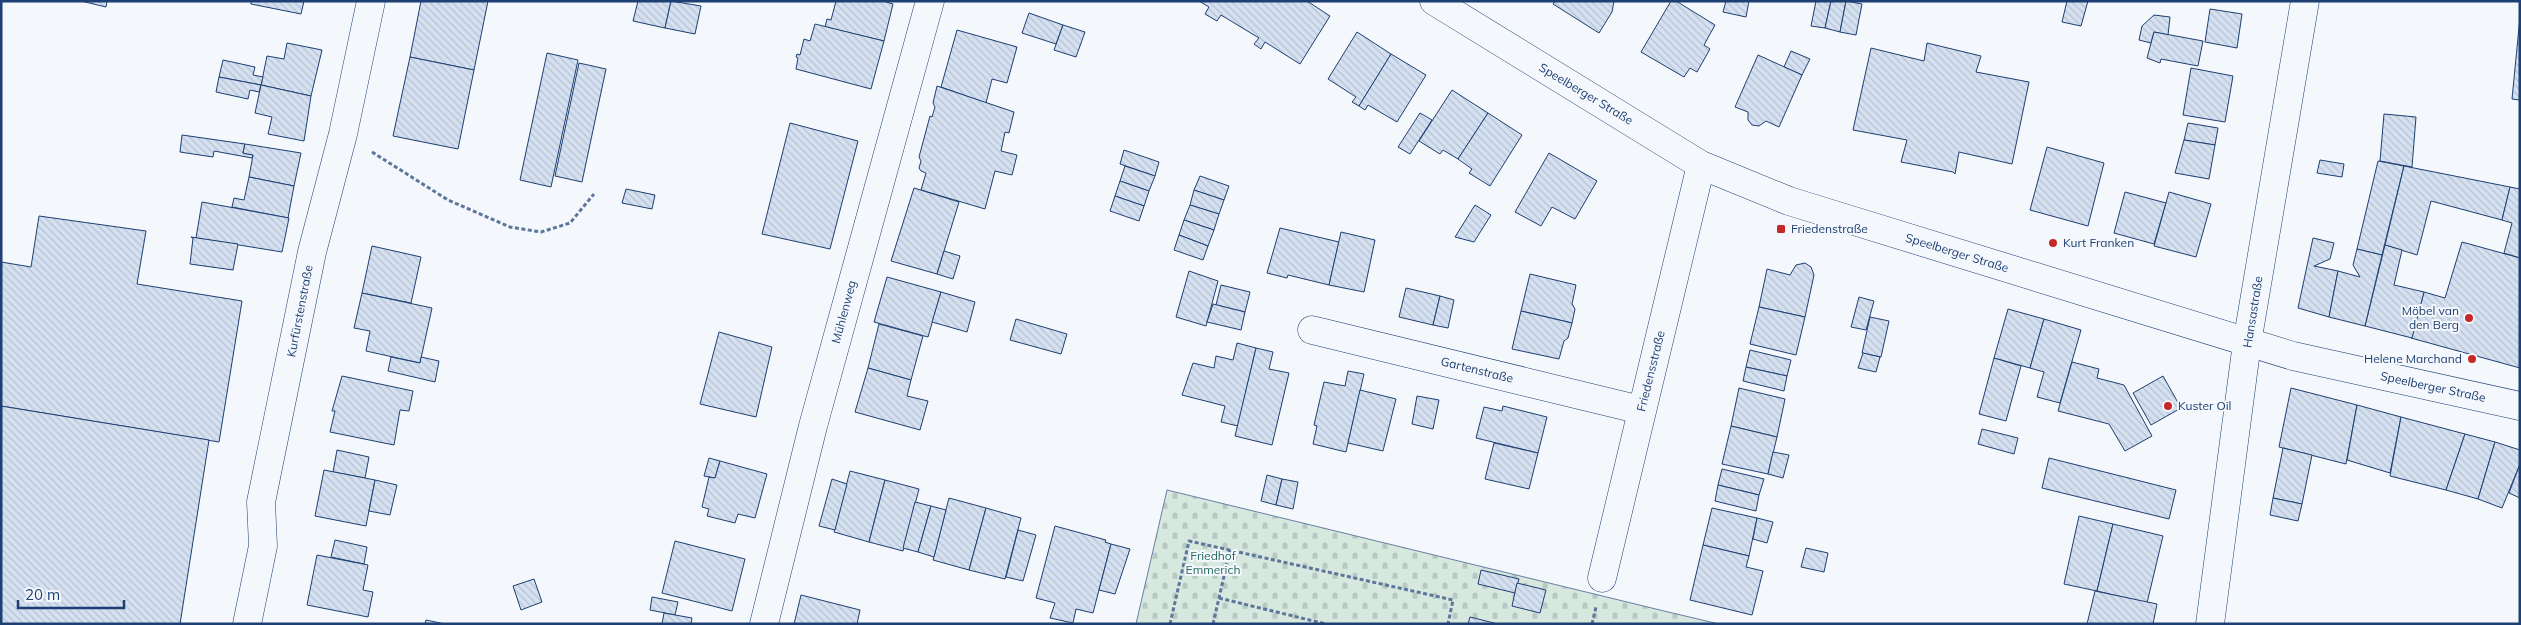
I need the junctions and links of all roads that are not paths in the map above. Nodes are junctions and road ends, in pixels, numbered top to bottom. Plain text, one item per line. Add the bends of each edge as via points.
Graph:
1 (371, 1) edge
2 (930, 1) edge
3 (1434, 1) edge
4 (2305, 1) edge
5 (1701, 164) junction
6 (1312, 330) dead end
7 (2248, 343) junction
8 (2520, 406) edge
9 (1641, 410) junction
10 (1602, 578) dead end
11 (247, 624) edge
12 (764, 624) edge
13 (2210, 624) edge

1 - 11 street, Kurfürstenstraße via 343,134 312,252 261,502 263,546
2 - 12 street, Mühlenweg via 813,426
3 - 5 street, Speelberger Straße
4 - 7 street, Hansastraße
5 - 7 street, Speelberger Straße via 1789,201
5 - 9 street, Friedensstraße
6 - 9 street, Gartenstraße
7 - 8 street, Speelberger Straße via 2293,356
7 - 13 street, Hansastraße
9 - 10 street, Friedensstraße

